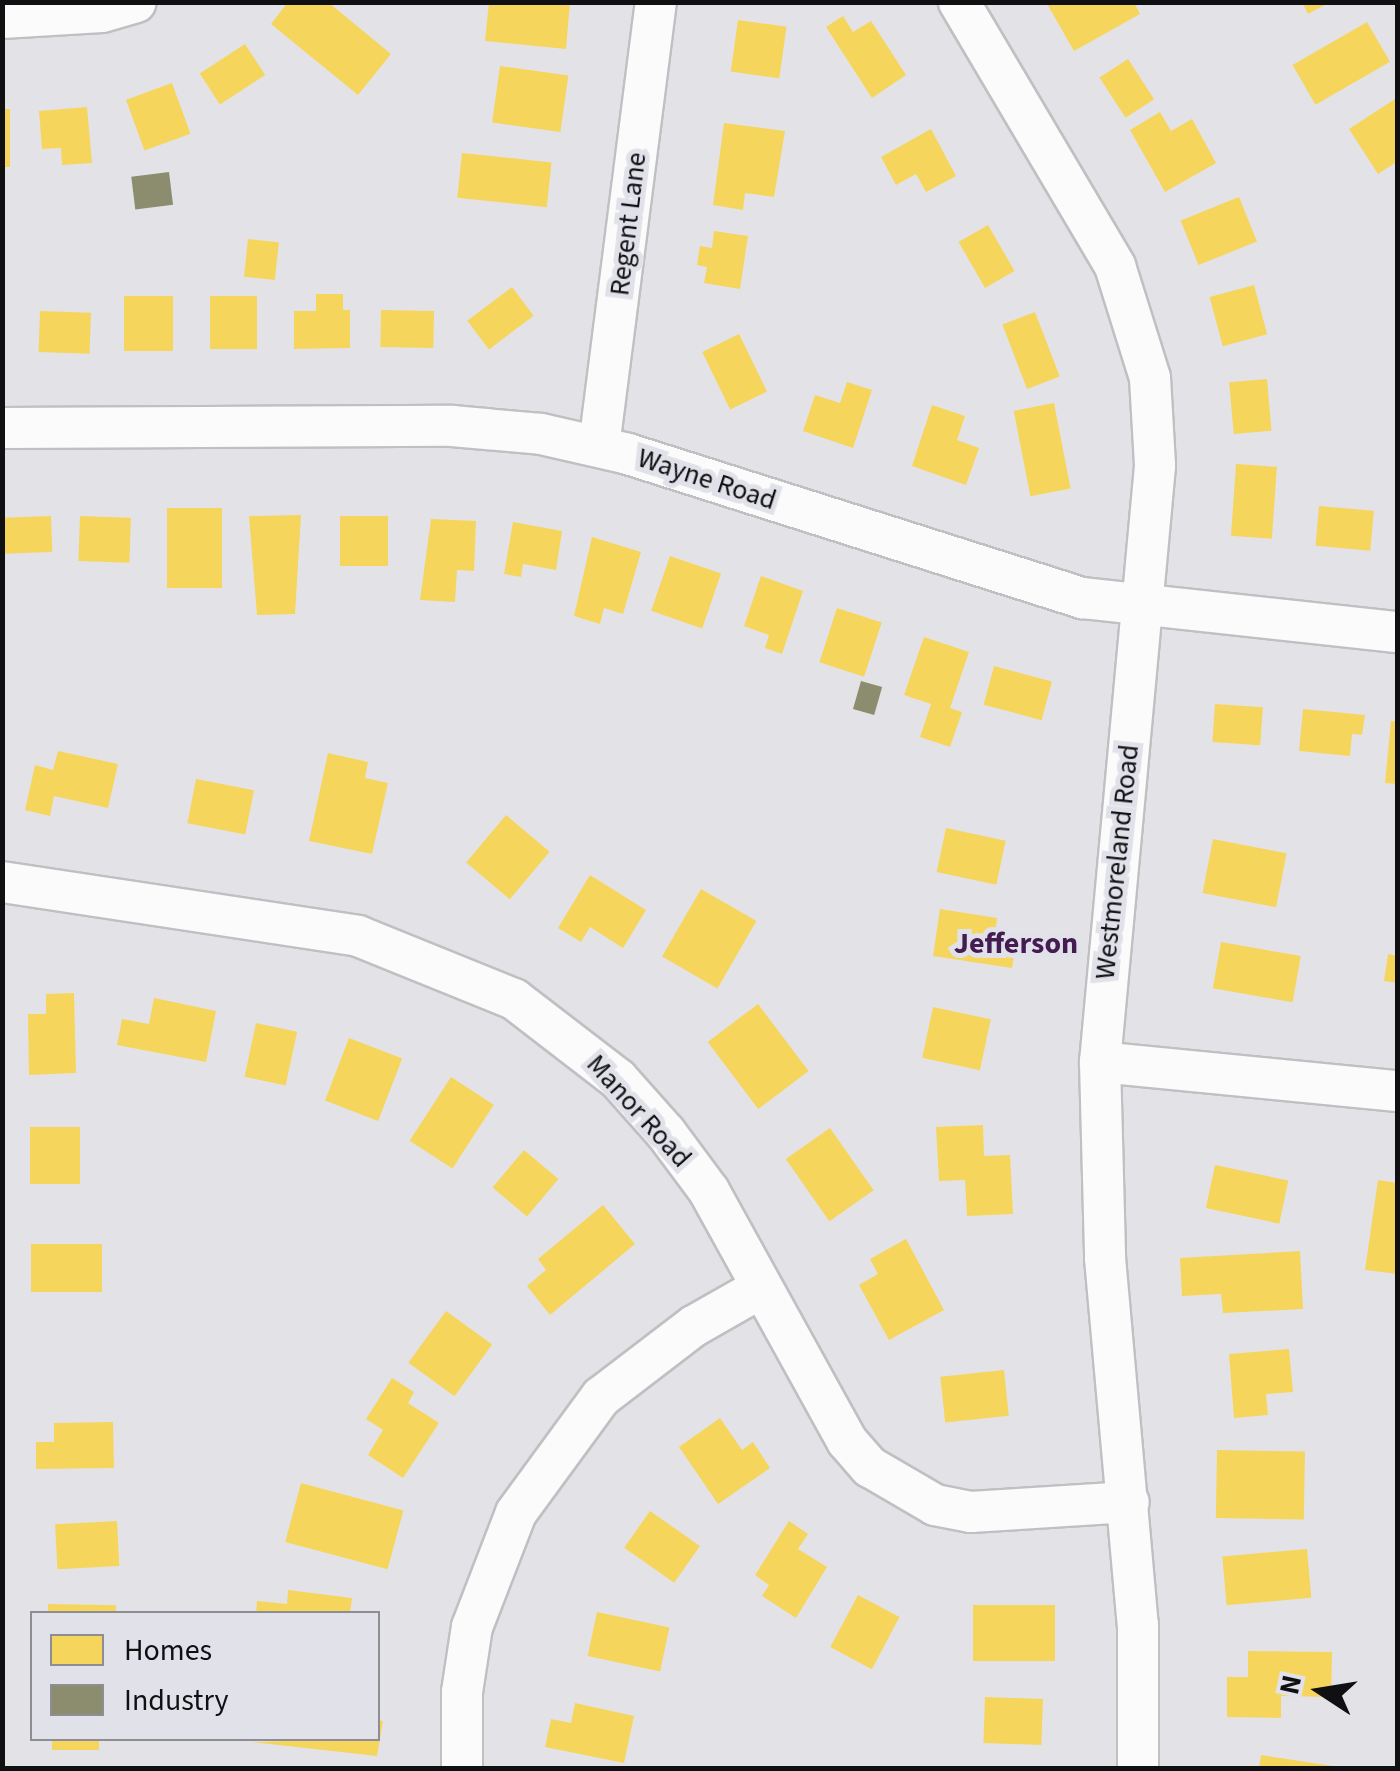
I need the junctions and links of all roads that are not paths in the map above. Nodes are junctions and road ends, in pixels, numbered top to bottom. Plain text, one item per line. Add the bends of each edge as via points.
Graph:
1 (136, 2) edge
2 (656, 2) edge
3 (960, 2) edge
4 (2, 18) edge
5 (2, 428) edge
6 (600, 446) junction
7 (1142, 606) junction
8 (1398, 632) edge
9 (2, 882) edge
10 (1100, 1062) junction
11 (1398, 1091) edge
12 (761, 1288) junction
13 (1129, 1502) junction
14 (462, 1768) edge
15 (1138, 1768) edge

1 - 4 street via 102,12
2 - 6 street, Regent Lane
3 - 7 street, Westmoreland Road via 1115,266 1135,319 1155,436
5 - 6 street, Wayne Road via 452,426
6 - 7 street, Wayne Road via 1013,579
7 - 8 street, Wayne Road
7 - 10 street, Westmoreland Road
9 - 12 street, Manor Road via 358,936 514,999 618,1079 666,1133
10 - 11 street
10 - 13 street, Westmoreland Road via 1105,1258
12 - 13 street, Manor Road via 847,1441 900,1489 971,1512
12 - 14 street via 694,1326 601,1398 516,1514 472,1627 462,1692
13 - 15 street, Westmoreland Road

